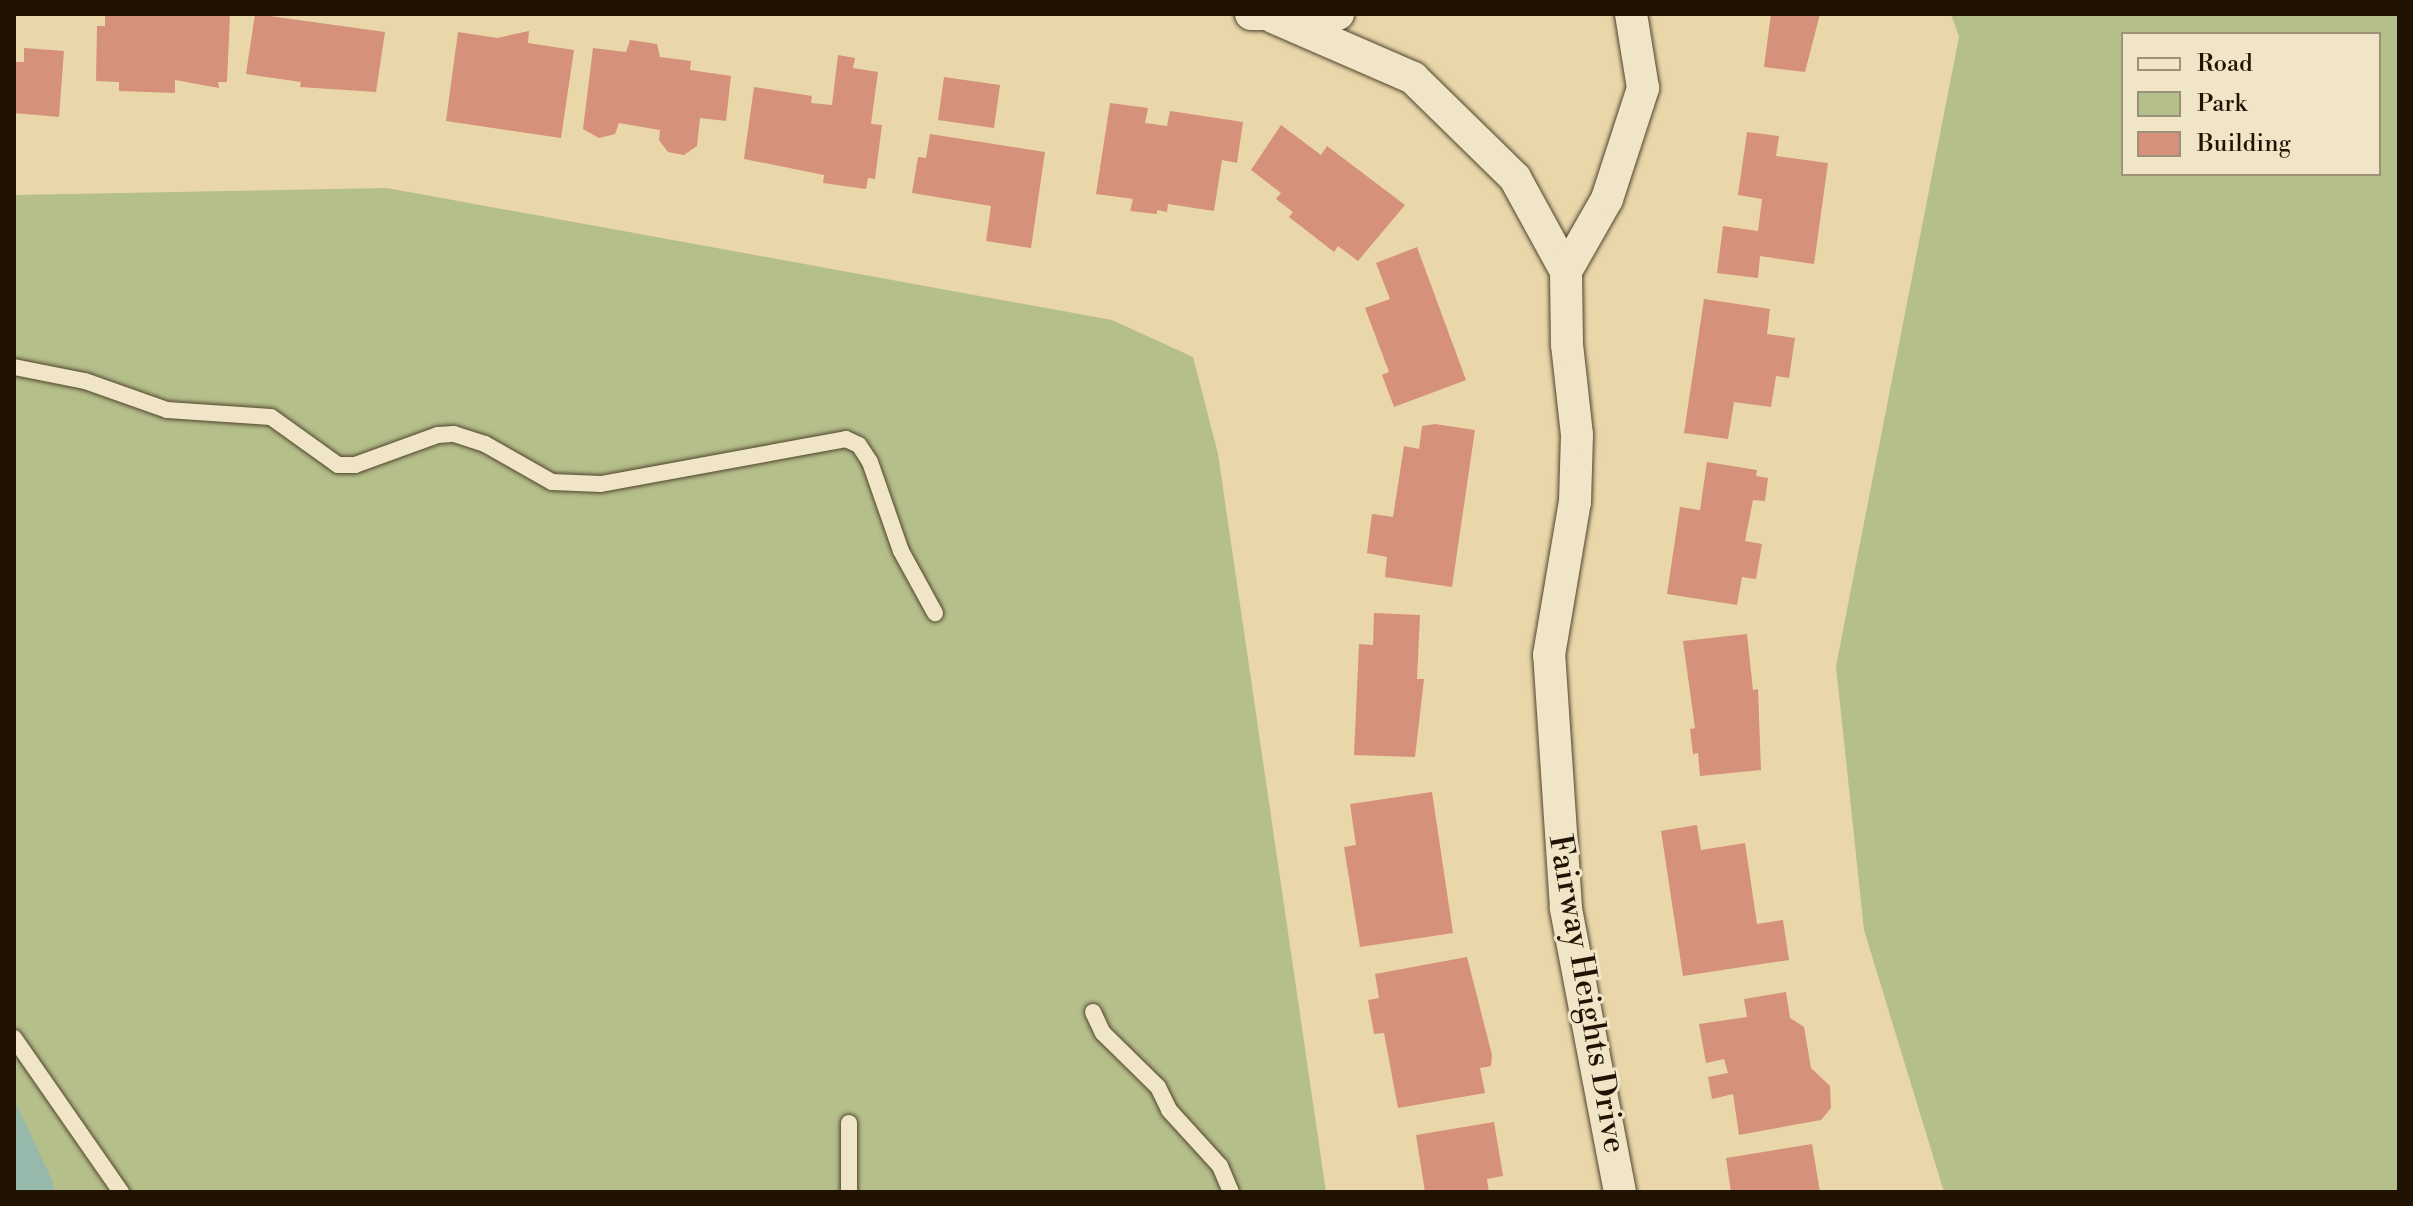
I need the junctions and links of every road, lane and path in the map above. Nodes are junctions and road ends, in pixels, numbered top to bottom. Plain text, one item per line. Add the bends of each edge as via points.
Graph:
1 (1338, 14) edge
2 (1631, 14) edge
3 (1262, 16) edge
4 (1566, 271) junction
5 (14, 367) edge
6 (935, 613) dead end
7 (1093, 1012) dead end
8 (14, 1038) edge
9 (849, 1123) dead end
10 (121, 1192) edge
11 (849, 1192) edge
12 (1231, 1192) edge
13 (1620, 1192) edge

1 - 3 street, Fairway Heights Drive
2 - 4 street via 1643,88 1607,199
3 - 4 street, Fairway Heights Drive via 1413,78 1515,178
4 - 13 street, Fairway Heights Drive via 1577,435 1575,502 1549,655 1550,716 1566,908
5 - 6 lane via 85,381 167,410 271,417 338,465 454,434 485,444 552,482 601,484 846,439 859,445 870,462 901,551
7 - 12 lane via 1103,1033 1158,1087 1169,1110 1220,1166
8 - 10 lane
9 - 11 lane

